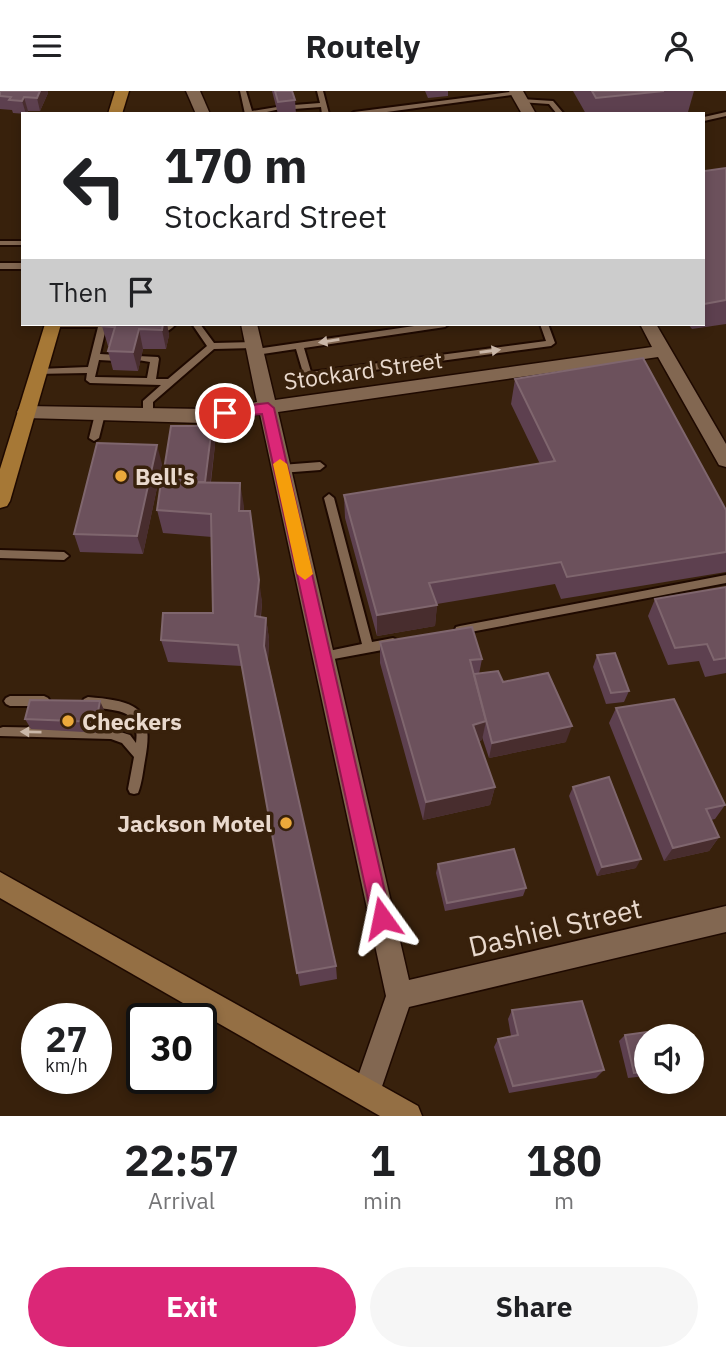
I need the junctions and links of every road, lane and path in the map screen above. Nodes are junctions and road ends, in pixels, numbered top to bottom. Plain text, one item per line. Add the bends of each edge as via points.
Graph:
1 (121, 91) edge
2 (193, 91) edge
3 (243, 91) edge
4 (320, 91) edge
5 (455, 91) edge
6 (460, 100) junction
7 (521, 100) edge
8 (324, 105) junction
9 (294, 107) edge
10 (277, 109) edge
11 (116, 112) edge
12 (202, 112) edge
13 (249, 112) edge
14 (256, 112) edge
15 (326, 112) edge
16 (371, 112) edge
17 (559, 112) edge
18 (726, 114) edge
19 (705, 119) edge
20 (0, 243) edge
21 (21, 243) edge
22 (0, 266) edge
23 (21, 266) edge
24 (52, 326) edge
25 (102, 326) edge
26 (169, 326) edge
27 (197, 326) edge
28 (432, 326) edge
29 (545, 326) edge
30 (649, 326) edge
31 (146, 330) edge
32 (253, 340) edge
33 (299, 346) junction
34 (212, 347) junction
35 (663, 351) junction
36 (94, 357) junction
37 (117, 358) edge
38 (141, 358) dead end
39 (92, 370) junction
40 (38, 372) junction
41 (151, 382) junction
42 (170, 382) junction
43 (268, 408) junction
44 (26, 412) junction
45 (100, 414) junction
46 (148, 415) junction
47 (94, 438) dead end
48 (726, 460) edge
49 (320, 465) dead end
50 (281, 469) junction
51 (330, 498) dead end
52 (0, 501) edge
53 (0, 554) edge
54 (64, 556) dead end
55 (726, 579) edge
56 (447, 632) edge
57 (408, 640) edge
58 (368, 647) junction
59 (323, 656) junction
60 (10, 701) dead end
61 (63, 702) edge
62 (76, 702) edge
63 (3, 732) dead end
64 (139, 755) junction
65 (134, 789) dead end
66 (0, 884) edge
67 (726, 919) edge
68 (399, 996) junction
69 (367, 1091) junction
70 (408, 1116) edge

1 - 11 main road
2 - 12 street
3 - 13 lane
4 - 8 lane
5 - 6 lane
6 - 7 lane
6 - 16 lane
7 - 17 lane via 551,102
8 - 9 lane
8 - 15 lane
10 - 14 lane
18 - 19 lane
20 - 21 lane
22 - 23 lane
24 - 40 main road
25 - 36 lane
26 - 31 lane
27 - 34 lane
28 -> 33 lane
33 -> 29 lane via 308,376 551,343
30 - 35 street
32 - 33 lane
32 - 34 lane
32 - 43 street
34 - 42 lane
35 - 43 street, Stockard Street
35 - 48 street
36 - 37 lane
36 - 39 lane
38 - 41 lane via 155,359
39 - 40 lane
39 - 41 lane via 90,380
40 - 44 main road
41 - 42 lane
42 - 46 lane via 148,401
43 - 46 street, Stockard Street via 175,422
43 - 50 street
44 - 45 street, Stockard Street
44 - 52 main road
45 - 46 street, Stockard Street
45 - 47 lane
49 - 50 lane
50 - 59 street
51 - 58 lane
53 - 54 lane
55 - 56 lane
57 - 58 lane
58 - 59 lane
59 - 68 street
60 - 61 lane
62 - 64 lane via 116,703 134,710 143,725
64 -> 63 lane via 127,739 111,734
64 - 65 lane
66 - 69 main road
67 - 68 street, Dashiel Street
68 - 69 street
69 - 70 main road

